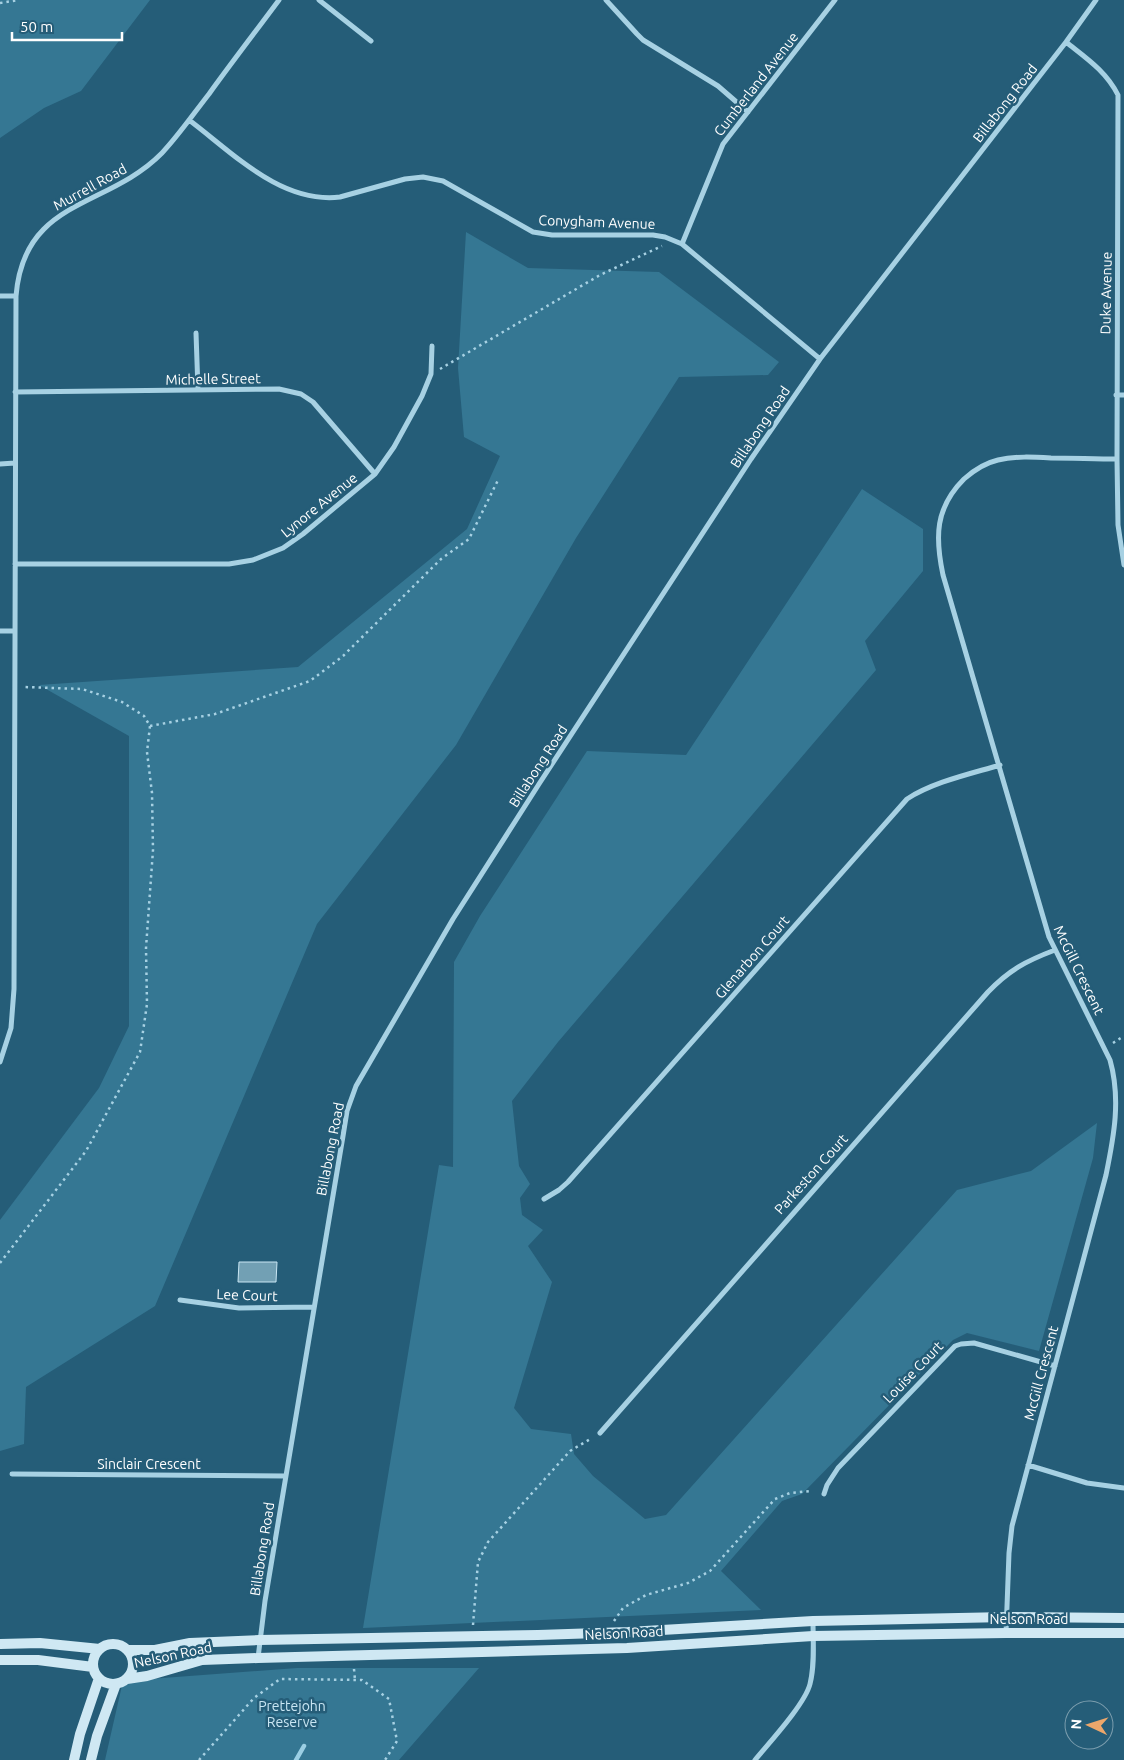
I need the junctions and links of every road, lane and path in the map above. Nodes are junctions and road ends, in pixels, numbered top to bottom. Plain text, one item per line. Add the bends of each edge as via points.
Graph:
1 (19, 0) edge
2 (280, 0) edge
3 (319, 0) edge
4 (606, 0) edge
5 (835, 0) edge
6 (1096, 0) edge
7 (0, 3) edge
8 (371, 42) dead end
9 (1066, 42) junction
10 (748, 112) junction
11 (189, 120) junction
12 (675, 240) junction
13 (682, 244) junction
14 (1121, 275) edge
15 (0, 296) edge
16 (16, 296) junction
17 (196, 333) dead end
18 (432, 346) dead end
19 (820, 359) junction
20 (431, 374) junction
21 (198, 390) junction
22 (15, 392) junction
23 (1116, 395) junction
24 (1124, 395) edge
25 (1117, 459) junction
26 (15, 463) junction
27 (0, 464) edge
28 (375, 474) junction
29 (499, 478) dead end
30 (15, 564) junction
31 (1124, 565) edge
32 (14, 630) junction
33 (0, 631) edge
34 (14, 686) junction
35 (150, 726) junction
36 (1000, 765) junction
37 (1055, 950) junction
38 (1124, 1036) edge
39 (1105, 1048) junction
40 (0, 1062) edge
41 (544, 1199) dead end
42 (0, 1263) edge
43 (180, 1300) dead end
44 (314, 1307) junction
45 (1055, 1366) junction
46 (600, 1433) joint
47 (1028, 1465) junction
48 (12, 1474) dead end
49 (285, 1476) junction
50 (1124, 1488) edge
51 (811, 1491) dead end
52 (824, 1494) dead end
53 (1007, 1617) junction
54 (1124, 1618) edge
55 (614, 1621) dead end
56 (812, 1621) junction
57 (473, 1625) dead end
58 (1006, 1632) junction
59 (1124, 1633) edge
60 (813, 1636) junction
61 (260, 1640) junction
62 (0, 1644) edge
63 (100, 1649) junction
64 (128, 1650) junction
65 (258, 1658) junction
66 (0, 1660) edge
67 (93, 1667) junction
68 (354, 1669) dead end
69 (99, 1678) junction
70 (128, 1679) junction
71 (355, 1680) junction
72 (116, 1684) junction
73 (757, 1759) edge
74 (74, 1760) edge
75 (92, 1760) edge
76 (198, 1760) edge
77 (384, 1760) edge

1 - 7 path
2 - 11 street, Murrell Road
3 - 8 street
4 - 10 street via 636,34 718,86
5 - 10 street, Cumberland Avenue
6 - 9 street, Billabong Road
9 - 14 street, Duke Avenue via 1102,71 1118,95
9 - 19 street, Billabong Road
10 - 13 street, Cumberland Avenue via 723,144
11 - 12 street, Conygham Avenue via 258,173 294,192 330,198 414,177 433,178 453,185 533,232 552,235 653,235
11 - 16 street, Murrell Road via 162,152 137,174 68,210 45,228 21,267
12 - 13 street, Conygham Avenue
12 - 20 path via 600,276
13 - 19 street, Conygham Avenue
14 - 23 street, Duke Avenue
15 - 16 street
16 - 22 street, Murrell Road
17 - 21 street
18 - 20 street, Lynore Avenue
19 - 44 street, Billabong Road via 534,792 453,919 356,1086 342,1136
20 - 28 street, Lynore Avenue via 406,426
21 - 22 street, Michelle Street
21 - 28 street, Michelle Street via 279,389 300,394 317,406
22 - 26 street, Murrell Road
23 - 24 street
23 - 25 street, Duke Avenue
25 - 31 street, Duke Avenue via 1118,525
25 - 36 street, McGill Crescent via 1024,457 996,461 969,474 950,495 942,511 938,538 943,575
26 - 27 street
26 - 30 street, Murrell Road
28 - 30 street, Lynore Avenue via 303,534 277,551 253,560 212,564
29 - 35 path via 469,539 441,559 343,656 310,681 215,714
30 - 32 street, Murrell Road
32 - 33 street
32 - 34 street, Murrell Road
34 - 35 path via 82,689 122,702 144,716
34 - 40 street, Murrell Road via 14,989 11,1028
35 - 42 path via 147,752 152,792 153,850 146,948 147,1004 140,1052 86,1151
36 - 37 street, McGill Crescent
36 - 41 street, Glenarbon Court via 907,799 568,1182
37 - 39 street, McGill Crescent
37 - 46 street, Parkeston Court via 1020,965 988,992
38 - 39 path
39 - 45 street, McGill Crescent via 1116,1087 1114,1130 1106,1175
43 - 44 street, Lee Court via 238,1308
44 - 49 street, Billabong Road
45 - 47 street, McGill Crescent
45 - 52 street, Louise Court via 974,1343 955,1346 838,1468
46 - 57 path via 570,1452 488,1542 478,1562
47 - 50 street via 1087,1483
47 - 53 street, McGill Crescent via 1011,1532
48 - 49 street, Sinclair Crescent
49 - 61 street, Billabong Road
51 - 55 path via 790,1493 775,1499 710,1571 688,1583 646,1595 623,1608
53 - 54 main road, Nelson Road
53 - 56 main road, Nelson Road
53 - 58 street, McGill Crescent
56 - 60 street
56 - 61 main road, Nelson Road via 619,1632
58 - 59 main road, Nelson Road
58 - 60 main road, Nelson Road
60 - 65 main road, Nelson Road via 627,1648
60 - 73 street via 811,1679 807,1692
61 - 64 main road, Nelson Road
61 - 65 street, Billabong Road
62 - 63 main road via 40,1643
63 - 64 main road via 117,1644
63 - 67 main road
64 - 70 main road via 134,1661
65 - 70 main road, Nelson Road via 202,1660
66 - 67 main road via 38,1660
67 - 69 main road
68 - 71 path
69 - 72 main road
69 - 74 main road
70 - 72 main road
71 - 76 path via 280,1679 254,1698
71 - 77 path via 362,1680 389,1699 397,1741
72 - 75 main road

